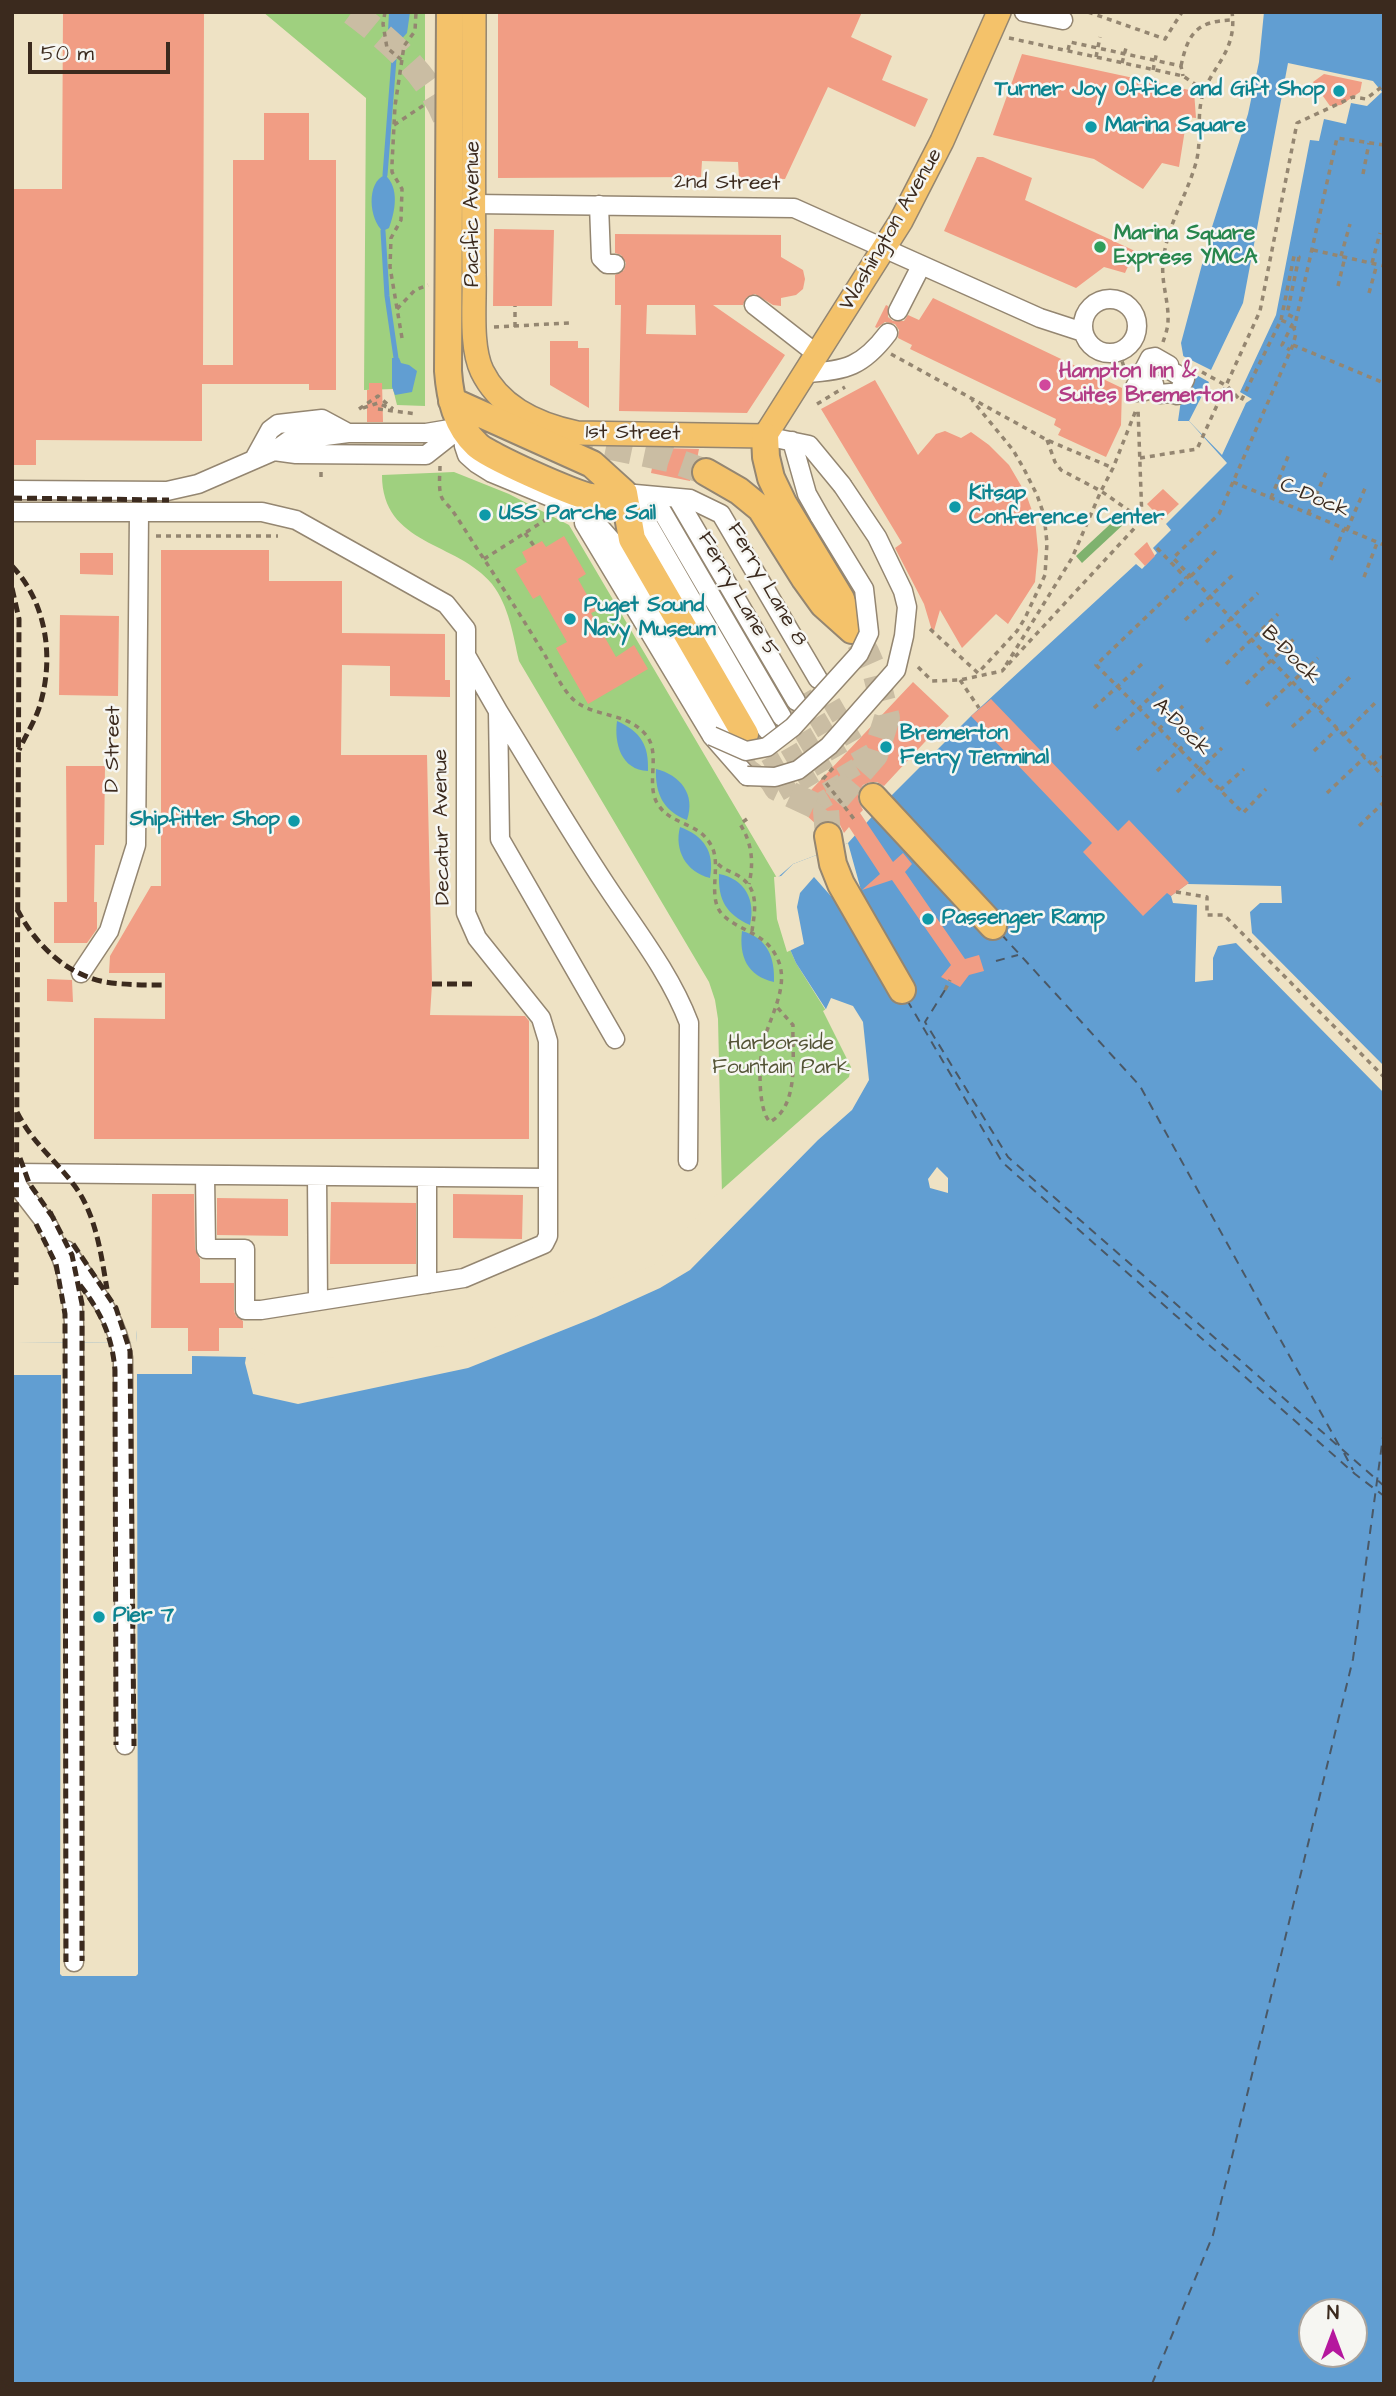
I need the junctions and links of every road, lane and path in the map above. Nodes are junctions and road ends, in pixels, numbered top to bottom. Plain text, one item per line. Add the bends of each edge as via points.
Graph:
1 (385, 12) edge
2 (416, 12) edge
3 (450, 12) edge
4 (474, 12) edge
5 (999, 12) edge
6 (1024, 12) edge
7 (1088, 12) edge
8 (1182, 12) edge
9 (1232, 12) edge
10 (1063, 20) dead end
11 (1233, 20) junction
12 (1100, 37) dead end
13 (1009, 38) dead end
14 (1127, 44) dead end
15 (1098, 48) junction
16 (1069, 50) junction
17 (1157, 51) dead end
18 (1125, 54) junction
19 (1096, 57) junction
20 (403, 61) junction
21 (1155, 61) junction
22 (1122, 63) junction
23 (1181, 66) junction
24 (1153, 70) junction
25 (1183, 76) junction
26 (1384, 85) edge
27 (1205, 91) junction
28 (430, 102) dead end
29 (394, 125) junction
30 (1368, 143) junction
31 (1384, 145) edge
32 (1363, 174) dead end
33 (473, 204) junction
34 (598, 205) junction
35 (1350, 224) dead end
36 (1380, 233) dead end
37 (884, 250) junction
38 (1312, 250) junction
39 (1343, 257) junction
40 (615, 264) dead end
41 (1374, 264) junction
42 (921, 266) junction
43 (1384, 266) edge
44 (430, 284) dead end
45 (1338, 286) dead end
46 (1369, 293) dead end
47 (754, 305) dead end
48 (515, 306) dead end
49 (397, 309) junction
50 (898, 311) dead end
51 (1297, 319) junction
52 (1281, 320) junction
53 (569, 323) dead end
54 (1084, 323) junction
55 (489, 327) dead end
56 (515, 327) junction
57 (888, 333) dead end
58 (401, 338) dead end
59 (1293, 345) junction
60 (1162, 350) dead end
61 (1291, 351) junction
62 (1119, 352) junction
63 (889, 353) dead end
64 (812, 364) junction
65 (1125, 370) dead end
66 (1384, 383) edge
67 (972, 400) junction
68 (1241, 401) dead end
69 (378, 409) dead end
70 (394, 410) junction
71 (423, 415) dead end
72 (485, 418) junction
73 (348, 433) junction
74 (765, 436) junction
75 (1046, 440) junction
76 (792, 441) junction
77 (274, 451) junction
78 (1289, 454) dead end
79 (1140, 458) junction
80 (254, 459) junction
81 (447, 461) dead end
82 (1113, 468) junction
83 (1327, 470) dead end
84 (706, 472) tunnel mouth
85 (1233, 482) junction
86 (198, 484) junction
87 (1366, 486) dead end
88 (12, 490) edge
89 (1101, 491) junction
90 (1271, 498) junction
91 (663, 500) junction
92 (566, 511) junction
93 (12, 512) edge
94 (198, 513) junction
95 (1308, 514) junction
96 (139, 519) junction
97 (1142, 520) junction
98 (1346, 529) junction
99 (525, 533) junction
100 (287, 536) dead end
101 (1378, 543) junction
102 (1384, 545) edge
103 (534, 546) dead end
104 (1157, 548) dead end
105 (1216, 551) dead end
106 (484, 559) junction
107 (1331, 560) dead end
108 (1236, 572) dead end
109 (1189, 577) junction
110 (1364, 577) dead end
111 (1258, 593) dead end
112 (1210, 597) junction
113 (1278, 614) dead end
114 (1231, 619) junction
115 (1185, 620) dead end
116 (930, 629) dead end
117 (1297, 636) dead end
118 (1251, 640) junction
119 (1206, 642) dead end
120 (467, 657) junction
121 (1318, 658) dead end
122 (1272, 660) junction
123 (1142, 664) dead end
124 (1226, 664) dead end
125 (918, 667) dead end
126 (1002, 671) junction
127 (1350, 677) dead end
128 (960, 680) junction
129 (1293, 682) junction
130 (1246, 684) dead end
131 (1163, 685) dead end
132 (1117, 687) junction
133 (1376, 702) dead end
134 (1183, 706) dead end
135 (1266, 706) dead end
136 (1317, 707) junction
137 (979, 708) dead end
138 (1094, 708) dead end
139 (1139, 709) junction
140 (498, 711) junction
141 (773, 714) junction
142 (1203, 727) dead end
143 (1293, 727) dead end
144 (1159, 728) junction
145 (1338, 728) junction
146 (1116, 730) dead end
147 (1343, 735) junction
148 (1222, 748) dead end
149 (1180, 749) junction
150 (1137, 750) dead end
151 (1314, 751) dead end
152 (1384, 755) edge
153 (1365, 757) junction
154 (1373, 765) junction
155 (1244, 769) dead end
156 (1200, 770) junction
157 (1157, 771) dead end
158 (1384, 777) edge
159 (823, 779) dead end
160 (1266, 789) dead end
161 (1220, 790) junction
162 (1177, 792) dead end
163 (1327, 793) dead end
164 (873, 797) tunnel mouth
165 (1384, 802) edge
166 (854, 819) dead end
167 (745, 821) dead end
168 (1359, 826) dead end
169 (828, 836) tunnel mouth
170 (718, 864) junction
171 (749, 884) junction
172 (1176, 892) dead end
173 (993, 926) dead end
174 (752, 931) junction
175 (81, 973) dead end
176 (950, 980) dead end
177 (902, 990) dead end
178 (945, 990) dead end
179 (777, 1007) junction
180 (615, 1039) dead end
181 (1384, 1077) edge
182 (688, 1161) dead end
183 (12, 1173) edge
184 (205, 1175) junction
185 (317, 1176) junction
186 (427, 1177) junction
187 (548, 1178) junction
188 (12, 1179) edge
189 (43, 1219) junction
190 (427, 1284) junction
191 (318, 1301) junction
192 (125, 1745) dead end
193 (74, 1962) dead end

1 - 20 path via 387,48
2 - 20 path via 415,31 404,46
3 - 72 highway, Pacific Avenue via 448,371 452,401
4 - 33 main road, Pacific Avenue
5 - 37 main road, Washington Avenue via 942,141
6 - 10 street
7 - 8 path via 1164,39
9 - 11 path
11 - 23 path via 1212,20 1198,27 1186,45
11 - 27 path via 1225,55
12 - 15 path
13 - 16 path
14 - 18 path
15 - 16 path via 1070,42
15 - 18 path
15 - 19 path
16 - 19 path
17 - 21 path
18 - 21 path
18 - 22 path
19 - 22 path
20 - 29 path
21 - 23 path
21 - 24 path
22 - 24 path
23 - 25 path
24 - 25 path
25 - 27 path
26 - 79 path via 1366,99 1353,97 1297,123 1260,311 1215,411 1197,449
27 - 60 path via 1196,164 1167,238 1163,263 1168,321
28 - 29 path
29 - 49 path via 392,172 402,189 401,220 391,238
30 - 31 path
30 - 32 path
30 - 38 path via 1337,138
33 - 34 street, 2nd Street
33 - 72 main road, Pacific Avenue via 477,358 494,389
34 - 37 street, 2nd Street via 794,208
34 - 40 street via 601,258
35 - 39 path
36 - 41 path
37 - 42 street, 2nd Street
37 - 64 main road, Washington Avenue
38 - 39 path
38 - 51 path
39 - 41 path
39 - 45 path
41 - 43 path
41 - 46 path
42 - 50 street
42 - 54 street, 2nd Street via 1040,318
44 - 49 path via 415,290
47 - 64 street
48 - 56 path
49 - 58 path
51 - 52 path via 1287,314 1299,257 1294,256
51 - 59 path
52 - 61 path via 1292,325 1282,345
52 - 68 path
53 - 56 path
54 - 62 street, 2nd Street via 1086,340 1100,352
54 - 62 street via 1098,302 1123,303 1130,308 1136,333
55 - 56 path
57 - 64 street via 863,360 836,372
59 - 61 path
59 - 66 path
61 - 85 path
62 - 65 path
63 - 67 path
64 - 74 main road, Washington Avenue
67 - 75 path
67 - 116 path via 1013,450 1037,495 1047,543 1045,575 1017,631 978,673
69 - 70 path
70 - 70 path via 378,396 359,409 378,403
70 - 71 path
72 - 73 street via 426,433
72 - 74 main road, 1st Street via 533,420 577,433
72 - 77 street via 426,455
72 - 91 highway via 478,446 505,462 590,497
72 - 92 street via 464,446 467,455 492,472 555,499
73 - 77 street via 288,441
73 - 80 street via 322,419 278,424
74 - 76 street
74 - 84 highway via 771,478 841,599 852,630 823,604 761,509
75 - 82 path
75 - 89 path via 1061,470
76 - 141 street, bridge via 807,494 864,589 869,633 859,654 793,727 767,747 746,751
76 - 141 street, bridge via 809,445 842,485 877,537 908,607 896,670 829,746 798,770 775,777 747,776
77 - 80 street
78 - 90 path
79 - 82 path via 1138,405
79 - 97 path
80 - 86 street
81 - 106 path via 440,466 441,496
82 - 89 path
83 - 95 path
85 - 90 path, C-Dock
85 - 109 path, B-Dock via 1219,514 1173,558
86 - 88 street via 167,491
86 - 94 street
87 - 98 path
89 - 97 path
89 - 126 path via 1072,558
90 - 95 path, C-Dock
91 - 141 street
91 - 141 street, Ferry Lane 5
91 - 141 street, Ferry Lane 8
91 - 141 street
91 - 141 highway via 632,539
92 - 99 path
92 - 141 street via 634,603
92 - 141 street via 597,524 643,586
93 - 96 street, Decatur Avenue
94 - 96 street, Decatur Avenue
94 - 120 street, Decatur Avenue via 262,512 296,520 446,604 466,629
95 - 98 path, C-Dock
96 - 100 path via 156,536
96 - 175 street, D Street via 136,845 109,931
97 - 126 path
98 - 101 path, C-Dock
98 - 107 path
99 - 103 path
99 - 106 path
101 - 102 path, C-Dock
101 - 110 path
104 - 109 path
105 - 109 path
106 - 170 path via 575,701 628,719 647,736 657,804 667,816 700,830
108 - 112 path
109 - 112 path, B-Dock
109 - 132 path, A-Dock via 1096,665
111 - 114 path
112 - 114 path, B-Dock
112 - 115 path
113 - 118 path
114 - 118 path, B-Dock
114 - 119 path
117 - 122 path
118 - 122 path, B-Dock
118 - 124 path
120 - 140 street
120 - 187 street, Decatur Avenue via 466,913 477,938 541,1018 548,1041
121 - 129 path
122 - 129 path, B-Dock
122 - 130 path
123 - 132 path
125 - 128 path via 932,681
126 - 128 path
127 - 136 path
128 - 137 path
129 - 135 path
129 - 136 path, B-Dock
131 - 139 path
132 - 138 path
132 - 139 path, A-Dock
133 - 147 path
134 - 144 path
136 - 143 path
136 - 145 path, B-Dock
139 - 144 path, A-Dock
139 - 146 path
140 - 180 street via 500,839
140 - 182 street via 682,1005 689,1023
142 - 149 path
144 - 149 path, A-Dock
144 - 150 path
145 - 147 path, B-Dock
145 - 151 path
147 - 153 path, B-Dock
148 - 156 path
149 - 156 path, A-Dock
149 - 157 path
152 - 154 path
153 - 154 path, B-Dock
153 - 163 path
154 - 158 path, B-Dock
155 - 161 path
156 - 161 path, A-Dock
156 - 162 path
159 - 166 path, bridge
160 - 161 path, A-Dock via 1243,813
164 - 173 highway
165 - 168 path
167 - 171 path via 740,824 753,866
169 - 177 highway via 841,884
170 - 171 path
170 - 174 path via 713,885 719,909
171 - 174 path via 755,897
172 - 181 path via 1207,897 1207,915 1224,915
174 - 179 path via 776,955 780,971
176 - 178 path
179 - 179 path via 762,1049 762,1101 770,1122 781,1116 789,1101 792,1069 793,1025
183 - 184 street
184 - 185 street
184 - 191 street, Decatur Avenue via 206,1249 245,1249 245,1310
185 - 186 street
185 - 191 street
186 - 187 street
186 - 190 street
187 - 190 street, Decatur Avenue via 548,1236 544,1244 464,1278
188 - 189 street
189 - 192 street via 106,1307 121,1348
189 - 193 street via 65,1264 74,1323
190 - 191 street, Decatur Avenue

